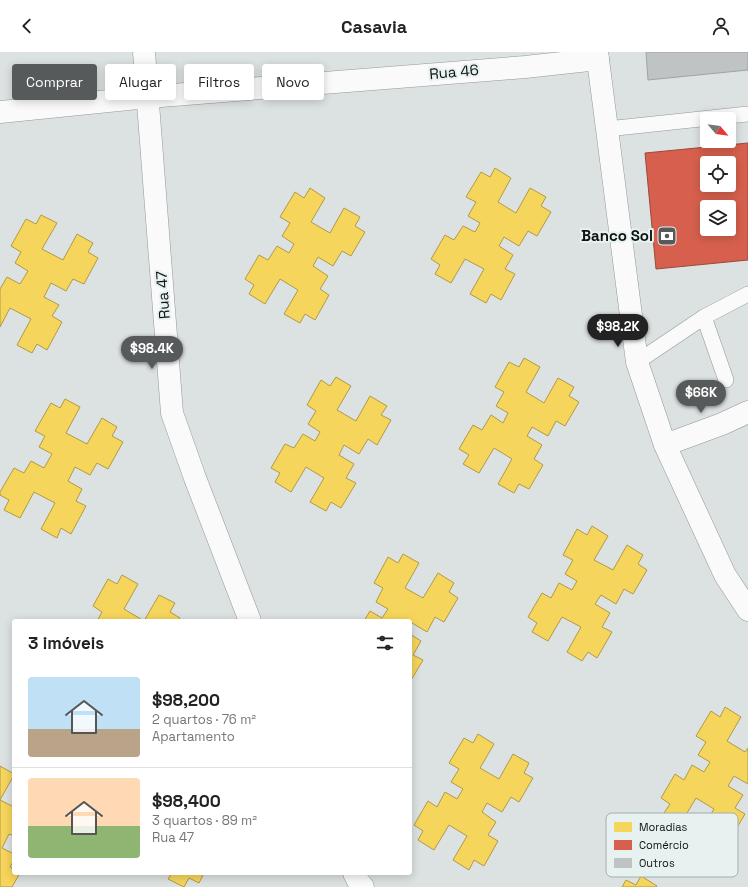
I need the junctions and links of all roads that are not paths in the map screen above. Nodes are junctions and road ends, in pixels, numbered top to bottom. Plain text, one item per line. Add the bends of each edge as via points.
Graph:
1 (144, 52) edge
2 (598, 55) edge
3 (145, 64) edge
4 (176, 95) edge
5 (118, 100) edge
6 (148, 100) edge
7 (0, 112) edge
8 (748, 114) edge
9 (606, 129) junction
10 (748, 294) edge
11 (704, 317) junction
12 (637, 362) junction
13 (726, 380) dead end
14 (748, 412) edge
15 (666, 445) junction
16 (748, 610) edge
17 (249, 619) edge
18 (355, 875) edge
19 (363, 887) edge

1 - 3 street, Rua 47
2 - 4 street, Rua 46 via 525,67
2 - 9 street
5 - 7 street, Rua 46
6 - 17 street, Rua 47 via 172,413
8 - 9 lane
9 - 12 street
10 - 11 lane
11 - 12 lane
11 - 13 lane
12 - 15 street
14 - 15 street
15 - 16 street via 725,575
18 - 19 street

